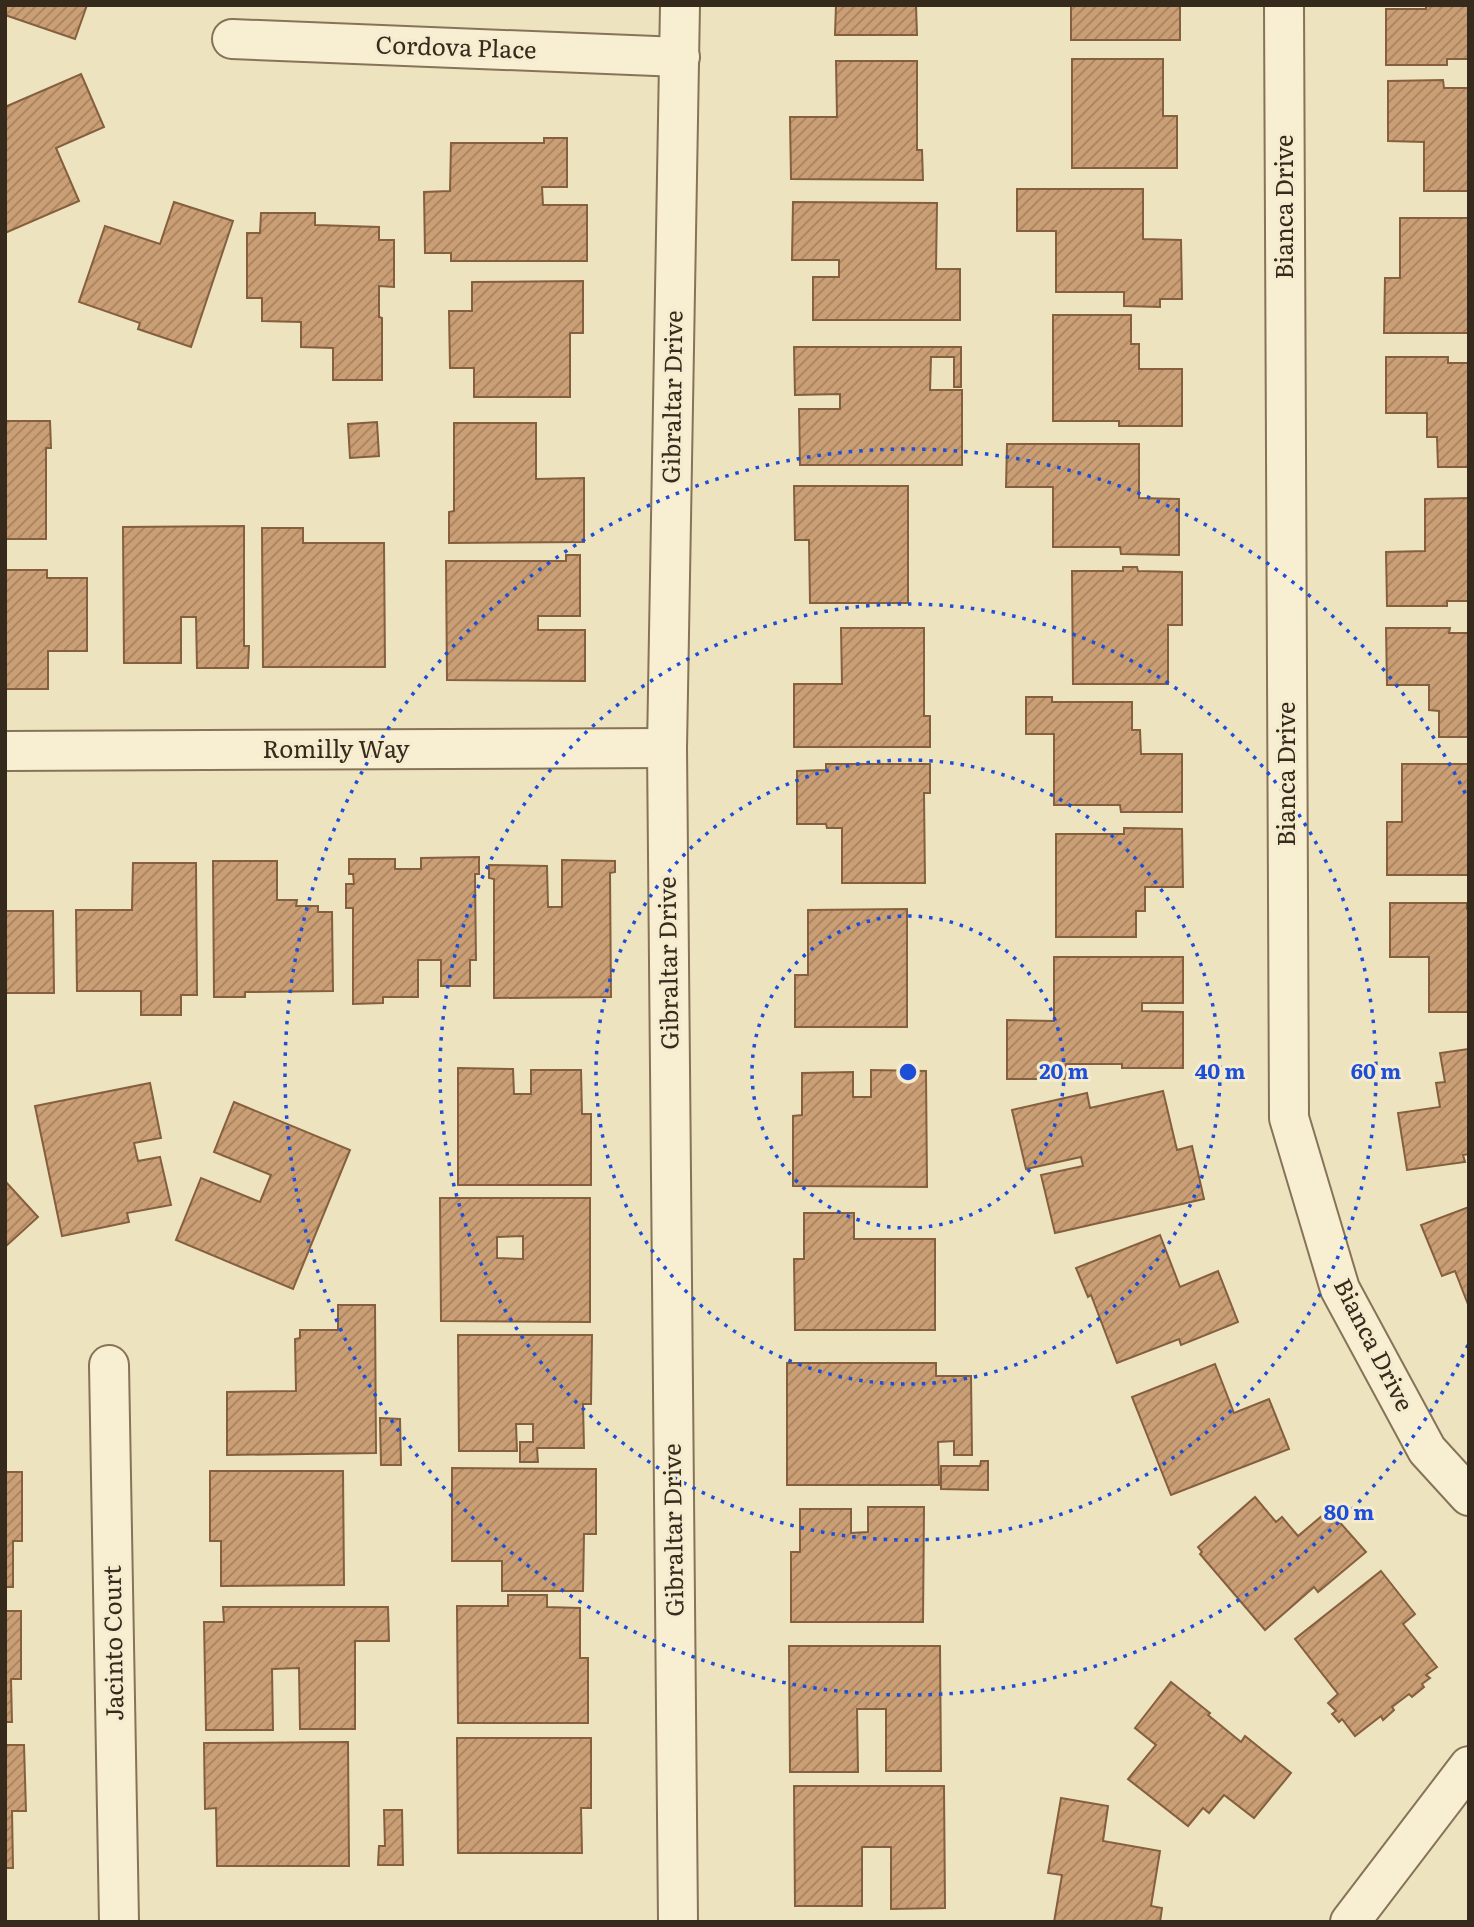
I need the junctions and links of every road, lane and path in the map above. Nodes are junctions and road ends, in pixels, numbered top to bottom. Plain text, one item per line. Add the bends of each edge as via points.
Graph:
1 (680, 5) edge
2 (1284, 5) edge
3 (232, 39) dead end
4 (680, 57) junction
5 (667, 748) junction
6 (5, 751) edge
7 (109, 1365) dead end
8 (1469, 1496) edge
9 (1469, 1766) edge
10 (119, 1922) edge
11 (678, 1922) edge
12 (1349, 1922) edge

1 - 4 street, Gibraltar Drive
2 - 8 street, Bianca Drive via 1289,1118 1340,1289 1427,1450
3 - 4 street, Cordova Place
4 - 5 street, Gibraltar Drive
5 - 6 street, Romilly Way
5 - 11 street, Gibraltar Drive
7 - 10 street, Jacinto Court
9 - 12 street

